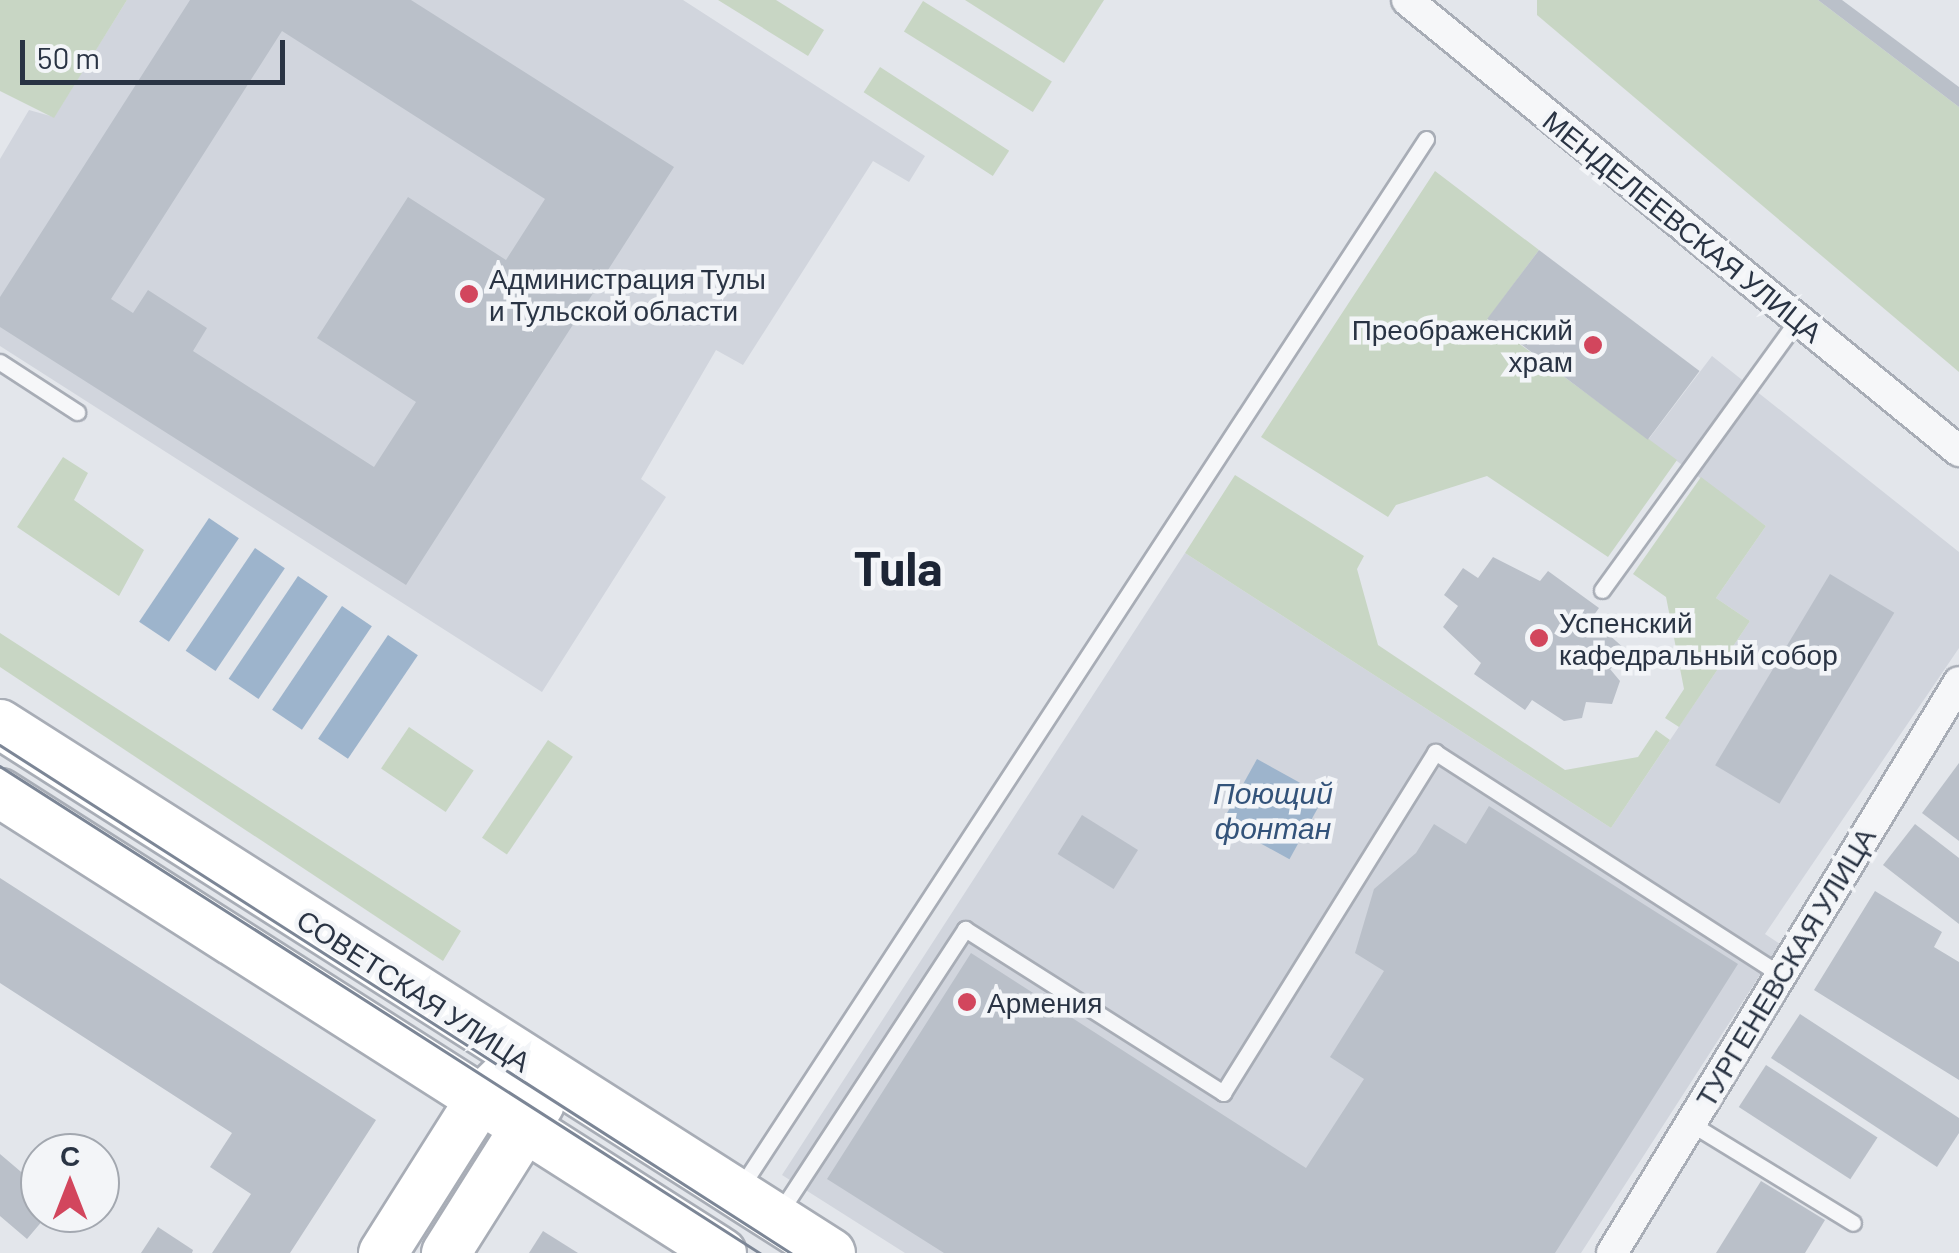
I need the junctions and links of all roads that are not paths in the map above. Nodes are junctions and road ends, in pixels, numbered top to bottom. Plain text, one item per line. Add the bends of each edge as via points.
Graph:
1 (1406, 0) edge
2 (1426, 139) dead end
3 (1798, 320) junction
4 (0, 362) edge
5 (76, 412) dead end
6 (1959, 452) edge
7 (1602, 590) dead end
8 (1959, 682) edge
9 (0, 724) edge
10 (4, 805) edge
11 (1779, 974) junction
12 (539, 1071) junction
13 (479, 1101) junction
14 (1690, 1123) junction
15 (528, 1130) junction
16 (756, 1206) junction
17 (1853, 1223) dead end
18 (384, 1253) edge
19 (446, 1253) edge
20 (722, 1253) edge
21 (831, 1253) edge
22 (1612, 1253) edge

1 - 3 street, МЕНДЕЛЕЕВСКАЯ УЛИЦА
2 - 16 lane
3 - 6 street, МЕНДЕЛЕЕВСКАЯ УЛИЦА
3 - 7 lane
4 - 5 lane
8 - 11 street, ТУРГЕНЕВСКАЯ УЛИЦА
9 - 12 main road, СОВЕТСКАЯ УЛИЦА
10 - 13 main road, СОВЕТСКАЯ УЛИЦА
11 - 14 street, ТУРГЕНЕВСКАЯ УЛИЦА
11 - 16 lane via 1674,915 1435,752 1223,1093 965,929
12 - 13 main road via 512,1074
12 - 15 main road via 543,1093
12 - 16 main road, СОВЕТСКАЯ УЛИЦА
13 - 15 main road, СОВЕТСКАЯ УЛИЦА
13 - 18 main road
14 - 17 lane
14 - 22 street, ТУРГЕНЕВСКАЯ УЛИЦА
15 - 19 main road
15 - 20 main road, СОВЕТСКАЯ УЛИЦА
16 - 21 main road, СОВЕТСКАЯ УЛИЦА

